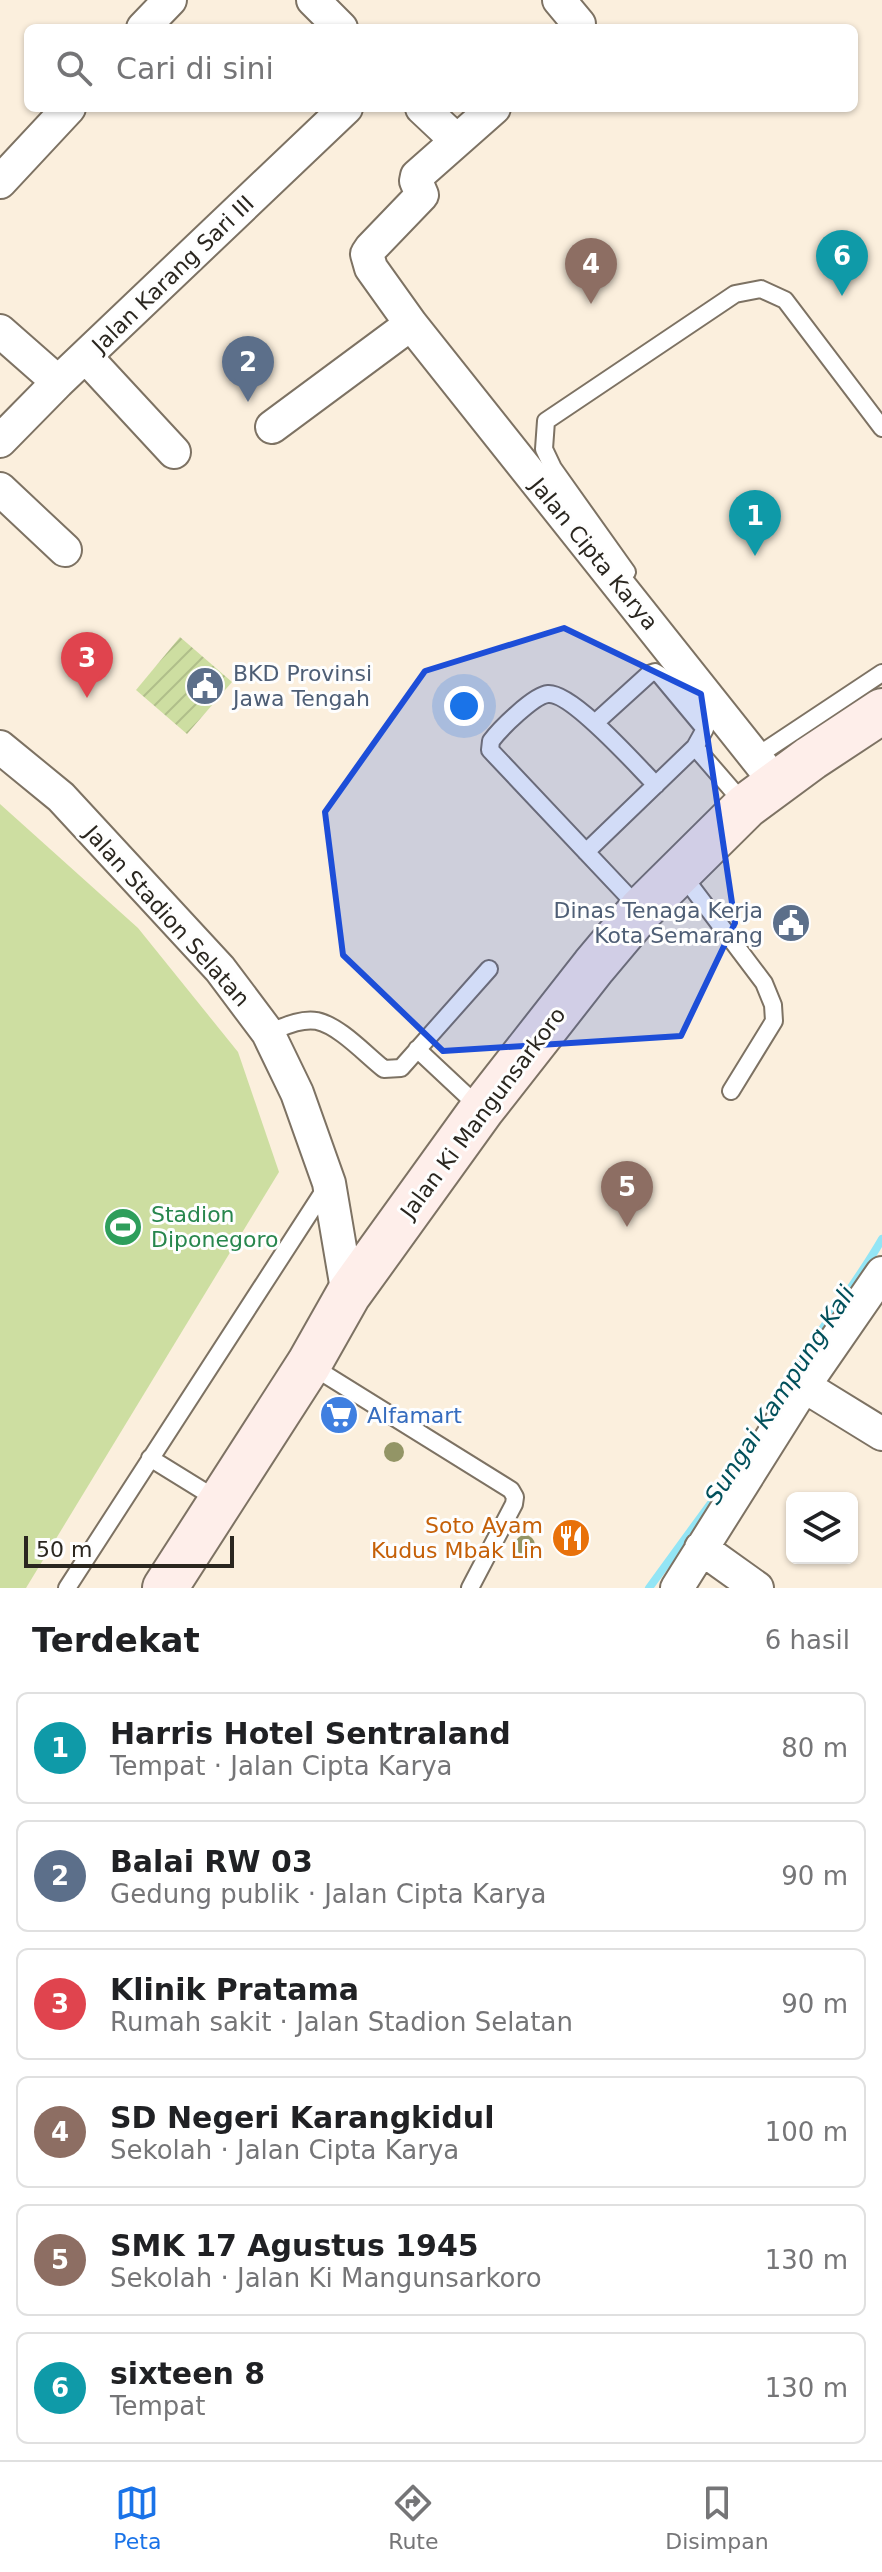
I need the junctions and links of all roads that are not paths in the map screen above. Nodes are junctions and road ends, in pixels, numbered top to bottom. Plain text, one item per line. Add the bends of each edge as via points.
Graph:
1 (170, 0) edge
2 (313, 0) edge
3 (147, 24) edge
4 (337, 24) edge
5 (65, 112) edge
6 (342, 112) edge
7 (426, 112) edge
8 (489, 112) edge
9 (456, 140) junction
10 (0, 182) edge
11 (411, 324) junction
12 (0, 331) edge
13 (86, 357) junction
14 (58, 382) junction
15 (272, 427) dead end
16 (882, 428) edge
17 (0, 441) edge
18 (174, 452) dead end
19 (0, 489) edge
20 (65, 550) dead end
21 (882, 673) edge
22 (882, 711) edge
23 (595, 723) junction
24 (807, 742) junction
25 (0, 747) edge
26 (695, 747) junction
27 (656, 785) junction
28 (761, 794) junction
29 (586, 852) junction
30 (680, 872) junction
31 (641, 910) junction
32 (489, 969) dead end
33 (268, 1033) junction
34 (417, 1049) junction
35 (731, 1091) dead end
36 (482, 1109) junction
37 (329, 1183) junction
38 (882, 1273) edge
39 (348, 1295) junction
40 (309, 1364) junction
41 (804, 1386) junction
42 (882, 1434) edge
43 (150, 1458) junction
44 (219, 1501) junction
45 (701, 1548) junction
46 (67, 1588) edge
47 (165, 1588) edge
48 (470, 1588) edge
49 (677, 1588) edge
50 (757, 1588) edge

1 - 3 street
2 - 4 street
5 - 10 street
6 - 13 street, Jalan Karang Sari III
7 - 9 street
8 - 9 street
9 - 11 street, Jalan Cipta Karya via 417,176 419,200 367,254 371,268
11 - 15 street
11 - 28 street, Jalan Cipta Karya
12 - 14 street
13 - 14 street, Jalan Karang Sari III
13 - 18 street
14 - 17 street, Jalan Karang Sari III
16 - 24 lane via 785,300 761,289 735,294 546,421 544,449 553,468 753,748 760,752
19 - 20 street
21 - 24 lane
22 - 24 main road, Jalan Ki Mangunsarkoro
23 - 26 lane via 655,672 705,729
23 - 27 lane
23 - 29 lane via 550,693 539,696 497,733 490,750
24 - 28 main road, Jalan Ki Mangunsarkoro
25 - 33 street, Jalan Stadion Selatan via 61,797 220,969
26 - 27 lane
26 - 28 lane
27 - 29 lane
28 - 30 main road, Jalan Ki Mangunsarkoro
29 - 31 lane
30 - 31 main road, Jalan Ki Mangunsarkoro
30 - 35 lane via 764,983 773,1005 774,1021
31 - 36 main road, Jalan Ki Mangunsarkoro
32 - 34 lane
33 - 34 lane via 317,1021 339,1031 384,1069 401,1068
33 - 37 street, Jalan Stadion Selatan via 297,1093
34 - 36 lane
36 - 39 main road, Jalan Ki Mangunsarkoro
37 - 39 street, Jalan Stadion Selatan
37 - 43 lane
38 - 41 street
39 - 40 main road, Jalan Ki Mangunsarkoro
40 - 44 main road, Jalan Ki Mangunsarkoro
40 - 48 lane via 511,1490 514,1504
41 - 42 street
41 - 45 street
43 - 44 lane
43 - 46 lane
44 - 47 main road, Jalan Ki Mangunsarkoro
45 - 49 street
45 - 50 street

